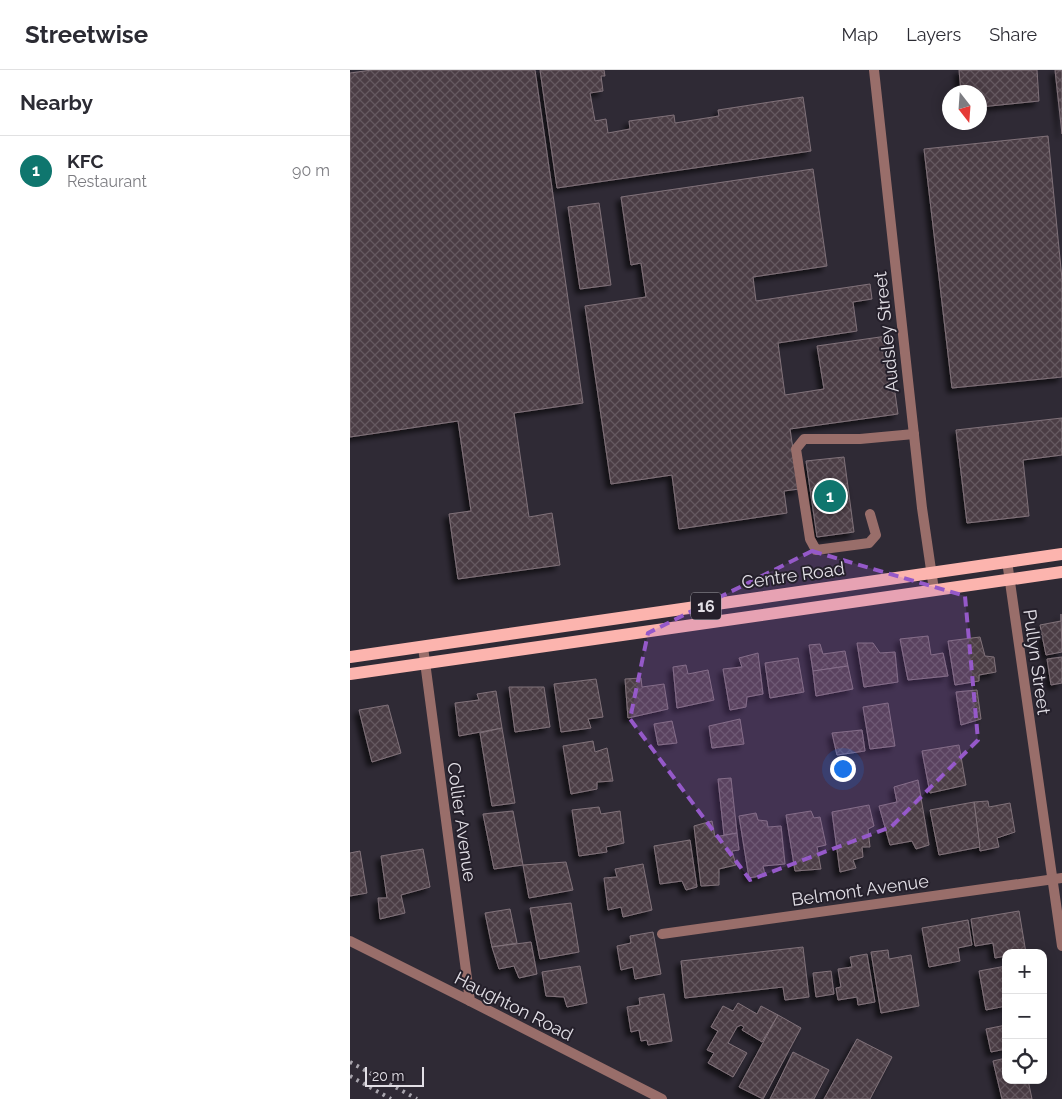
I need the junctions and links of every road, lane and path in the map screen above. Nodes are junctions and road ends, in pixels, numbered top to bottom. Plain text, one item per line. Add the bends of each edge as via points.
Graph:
1 (874, 70) edge
2 (914, 434) junction
3 (870, 514) dead end
4 (1062, 554) edge
5 (1007, 562) junction
6 (1062, 572) edge
7 (930, 573) junction
8 (1009, 580) junction
9 (934, 590) junction
10 (423, 647) junction
11 (350, 657) edge
12 (425, 664) junction
13 (350, 674) edge
14 (1057, 879) edge
15 (662, 934) dead end
16 (350, 941) edge
17 (1062, 946) edge
18 (470, 1001) junction
19 (662, 1099) edge

1 - 2 street, Audsley Street
2 - 3 street via 860,439 804,439 796,449 810,539 816,550 869,543 876,535
2 - 7 street, Audsley Street
4 - 5 main road, Centre Road / 16
5 - 7 main road, Centre Road / 16
5 - 8 street, Pullyn Street
6 - 8 main road, Centre Road / 16
7 - 9 street, Audsley Street
7 - 10 main road, Centre Road / 16
8 - 9 main road, Centre Road / 16
8 - 14 street, Pullyn Street
9 - 12 main road, Centre Road / 16
10 - 11 main road, Centre Road / 16
10 - 12 street, Collier Avenue
12 - 13 main road, Centre Road / 16
12 - 18 street, Collier Avenue
14 - 15 street, Belmont Avenue
14 - 17 street, Pullyn Street
16 - 18 street, Haughton Road
18 - 19 street, Haughton Road

